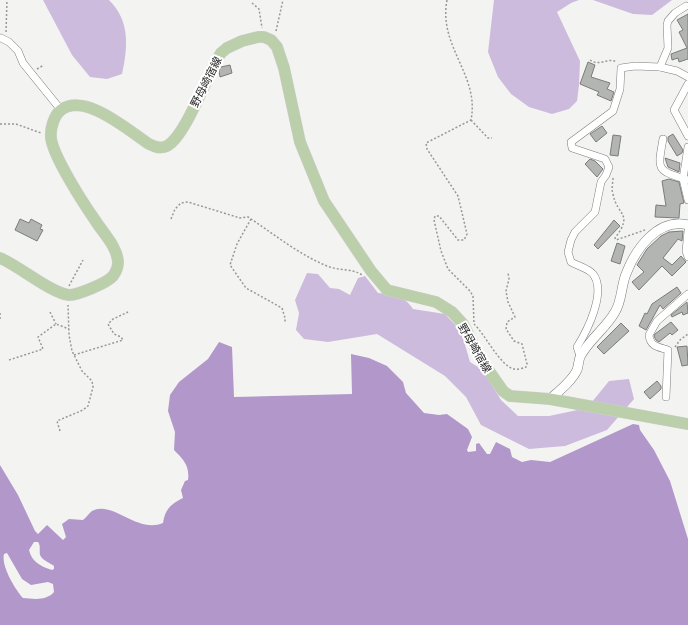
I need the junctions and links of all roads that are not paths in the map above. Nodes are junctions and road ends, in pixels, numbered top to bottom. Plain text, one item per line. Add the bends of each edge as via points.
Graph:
1 (686, 6) dead end
2 (3, 39) road end
3 (660, 67) junction
4 (688, 76) edge
5 (688, 84) edge
6 (61, 110) junction
7 (688, 136) edge
8 (663, 139) dead end
9 (688, 147) edge
10 (686, 179) edge
11 (688, 200) edge
12 (688, 226) edge
13 (688, 231) edge
14 (688, 256) edge
15 (0, 258) edge
16 (688, 294) edge
17 (580, 356) junction
18 (666, 397) dead end
19 (550, 399) junction
20 (688, 424) edge

1 - 3 street via 668,21 668,48
2 - 6 street via 18,51 23,63
3 - 4 street
3 - 17 street via 621,68 620,89 613,111 570,144 578,151 605,159 609,167 600,182 595,212 575,232 568,252 571,262 587,269 596,280 594,312 589,328 577,347
5 - 7 street via 674,110
6 - 15 main road via 53,122 51,138 73,186 113,246 118,260 116,270 113,276 80,293 66,294 43,284
6 - 19 main road, 野母崎宿線 via 76,106 89,107 101,112 149,144 162,147 171,143 186,123 221,53 242,41 267,38 281,54 300,142 324,201 378,281 387,290 436,302 452,312 470,328 482,360 503,391 510,396
8 - 10 street via 660,162 663,172
9 - 10 street
10 - 11 street
12 - 17 street via 674,224 662,229 636,253 625,275 616,312
13 - 14 street
16 - 18 street via 657,321 649,335 655,347 668,350
17 - 19 street via 571,379
19 - 20 main road, 野母崎宿線

